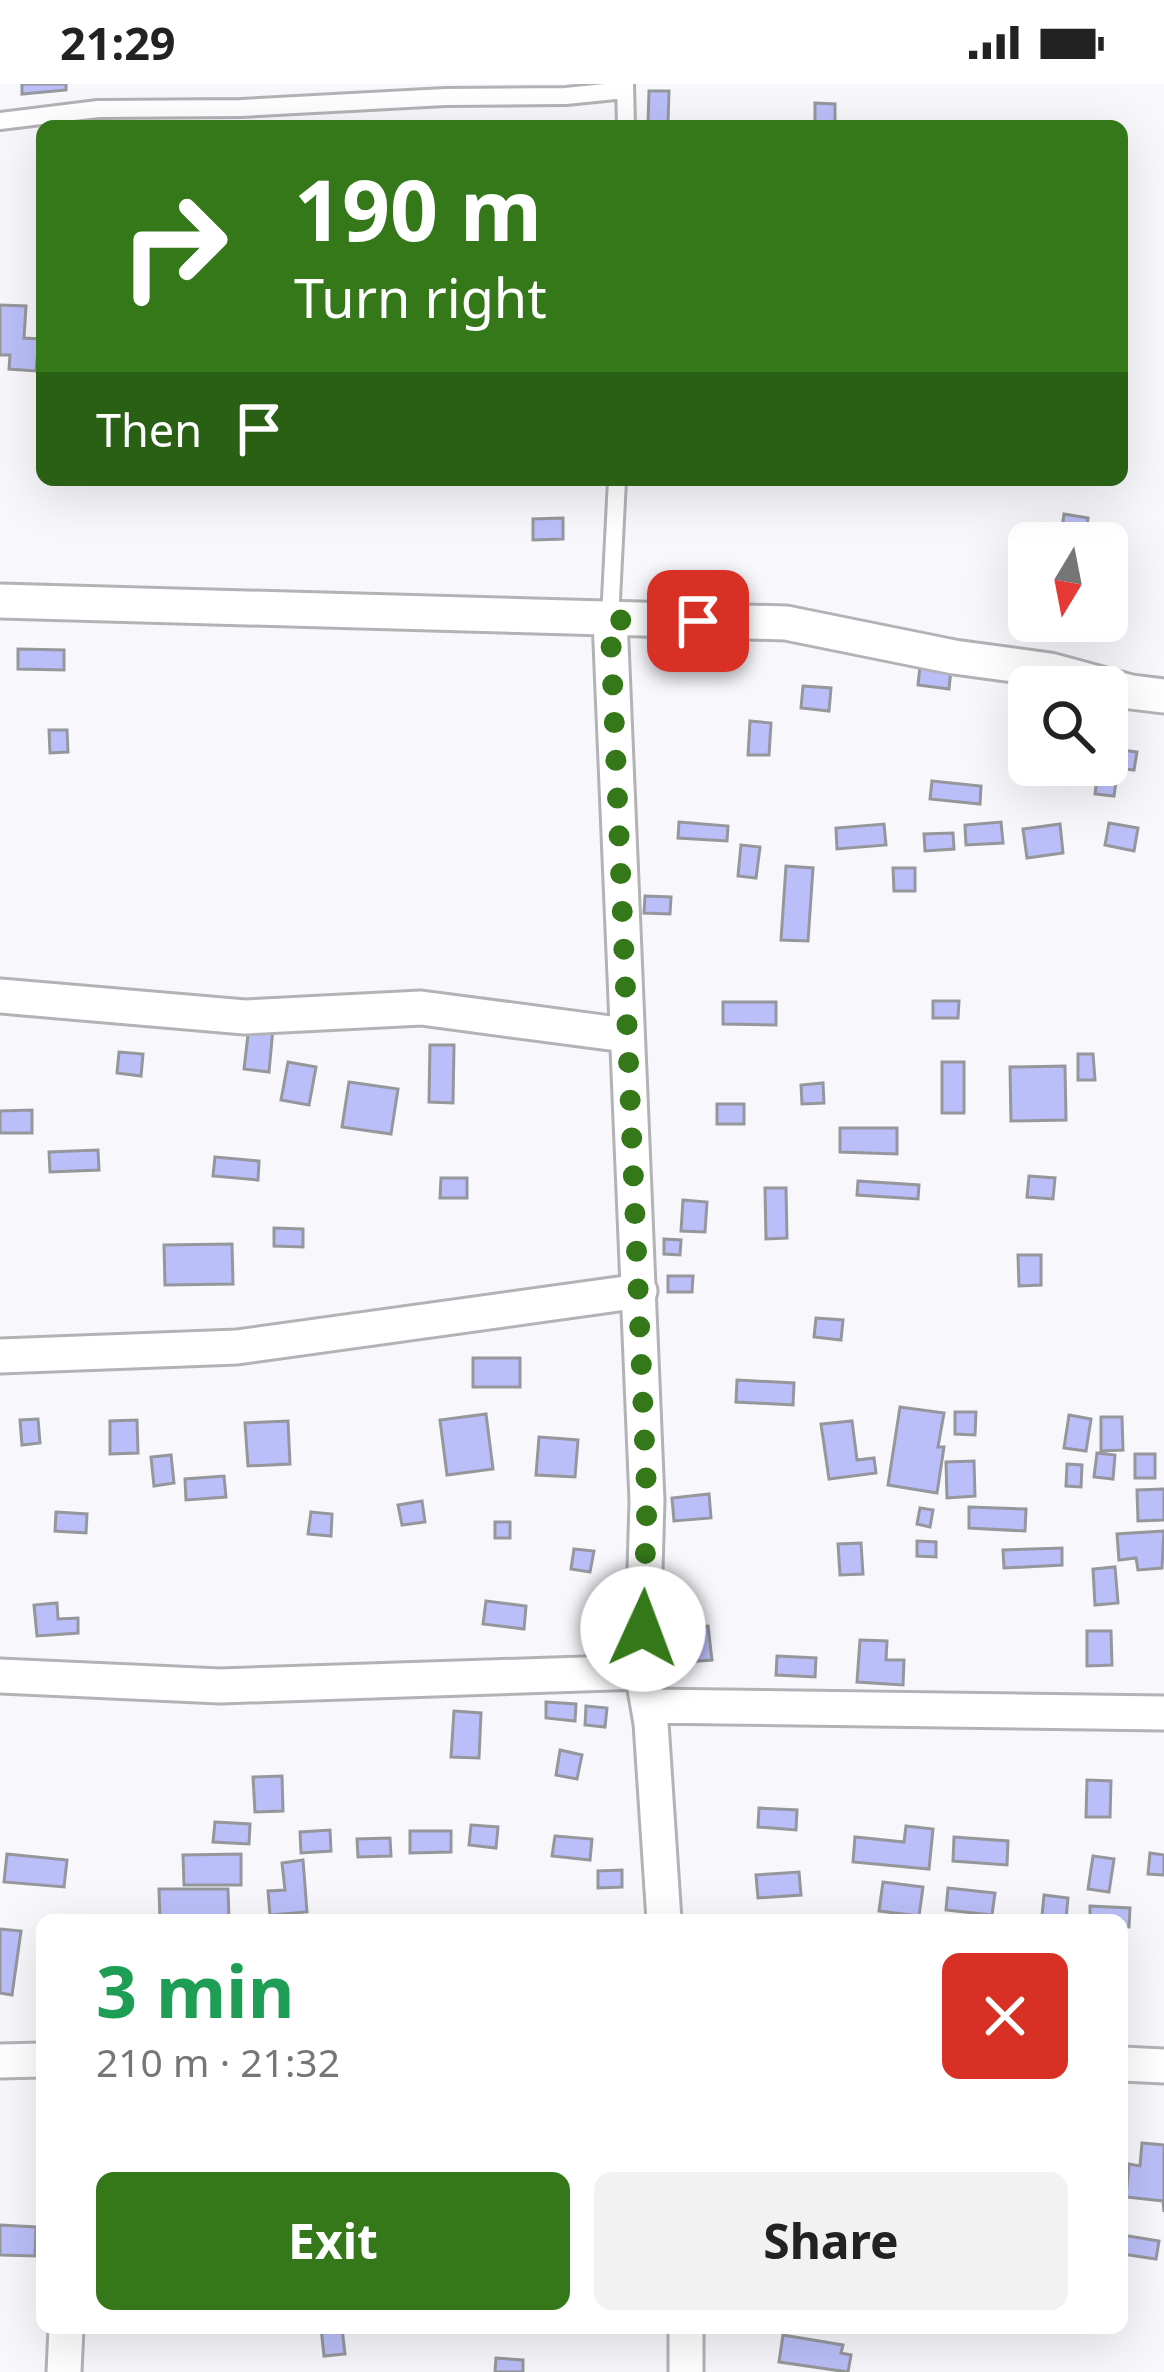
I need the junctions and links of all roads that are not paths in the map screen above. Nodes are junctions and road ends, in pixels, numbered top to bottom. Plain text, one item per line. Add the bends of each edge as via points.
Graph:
1 (625, 87) edge
2 (626, 120) edge
3 (0, 121) edge
4 (617, 486) edge
5 (0, 601) edge
6 (610, 620) junction
7 (1164, 696) edge
8 (0, 996) edge
9 (626, 1035) junction
10 (640, 1292) junction
11 (0, 1356) edge
12 (642, 1672) junction
13 (0, 1676) edge
14 (648, 1706) junction
15 (1164, 1713) edge
16 (664, 1914) edge
17 (36, 2060) edge
18 (0, 2061) edge
19 (1128, 2064) edge
20 (1164, 2066) edge
21 (66, 2334) edge
22 (686, 2334) edge
23 (64, 2372) edge
24 (687, 2372) edge

1 - 2 lane
1 - 3 lane via 566,96 98,109
4 - 6 lane
5 - 6 street
6 - 7 street via 786,622
6 - 9 street
8 - 9 street via 245,1017 422,1008
9 - 10 street
10 - 11 street via 237,1347
10 - 12 street
12 - 13 street via 220,1686
12 - 14 street
14 - 15 street
14 - 16 street
17 - 18 street
19 - 20 street
21 - 23 street
22 - 24 street

